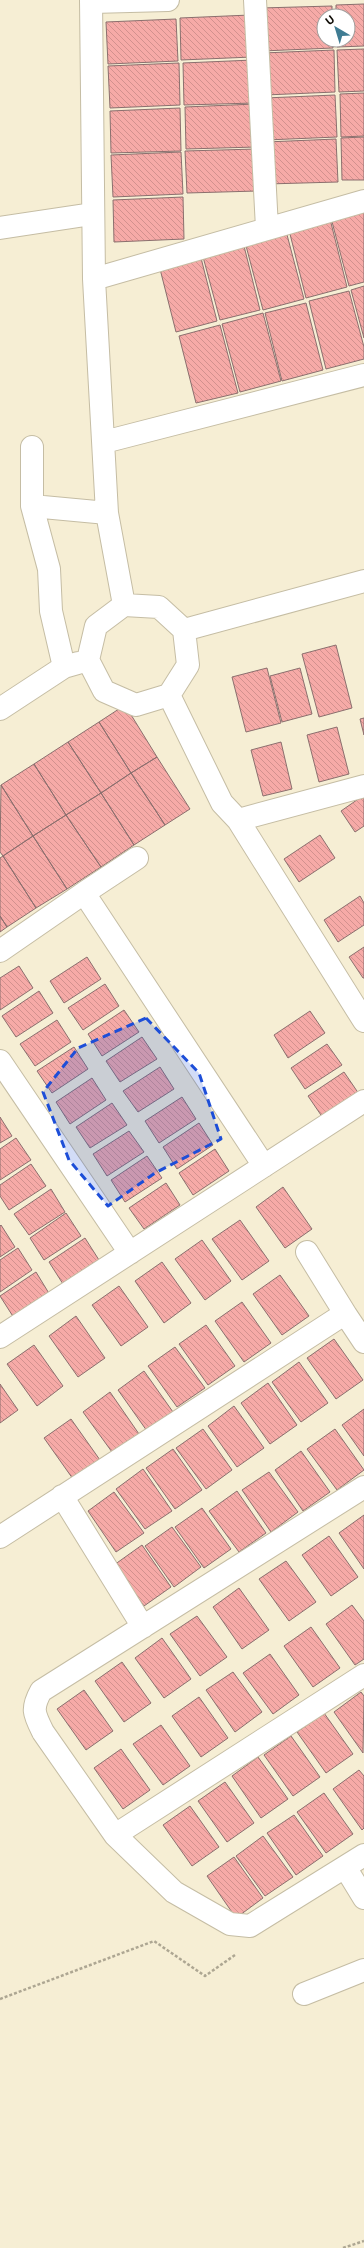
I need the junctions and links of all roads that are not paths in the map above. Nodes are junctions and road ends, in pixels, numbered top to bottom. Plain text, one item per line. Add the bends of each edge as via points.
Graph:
1 (168, 0) edge
2 (255, 0) edge
3 (91, 1) edge
4 (364, 201) edge
5 (92, 214) junction
6 (0, 228) edge
7 (267, 228) junction
8 (94, 279) junction
9 (364, 375) edge
10 (104, 442) junction
11 (32, 447) dead end
12 (32, 506) junction
13 (107, 512) junction
14 (364, 582) edge
15 (124, 605) junction
16 (184, 630) junction
17 (88, 660) junction
18 (64, 667) junction
19 (169, 694) junction
20 (0, 709) edge
21 (364, 786) edge
22 (238, 820) junction
23 (137, 858) dead end
24 (84, 892) junction
25 (0, 951) edge
26 (364, 1022) edge
27 (0, 1061) edge
28 (364, 1101) edge
29 (264, 1166) junction
30 (307, 1252) dead end
31 (130, 1253) junction
32 (346, 1315) junction
33 (0, 1337) edge
34 (364, 1342) edge
35 (364, 1487) edge
36 (62, 1496) junction
37 (0, 1537) edge
38 (143, 1627) junction
39 (364, 1675) edge
40 (115, 1835) junction
41 (364, 1855) edge
42 (345, 1867) junction
43 (364, 1898) edge
44 (364, 1970) edge
45 (304, 1994) dead end

1 - 3 street
2 - 7 street
3 - 5 street
4 - 7 street
5 - 6 street
5 - 8 street
7 - 8 street
8 - 10 street
9 - 10 street
10 - 13 street
11 - 12 street
12 - 13 street
12 - 18 street via 49,569 51,611
13 - 15 street
14 - 16 street
15 - 16 street via 159,607
15 - 17 street via 96,626
16 - 19 street via 188,665
17 - 18 street
17 - 19 street via 104,691 136,705
18 - 20 street
19 - 22 street via 222,803
21 - 22 street
22 - 26 street
23 - 24 street
24 - 25 street
24 - 29 street
27 - 31 street
28 - 29 street
29 - 31 street
30 - 32 street
31 - 33 street
32 - 34 street
32 - 36 street via 331,1322
35 - 38 street
36 - 37 street
36 - 38 street
38 - 40 street via 41,1691 34,1704 36,1717 43,1732
39 - 40 street
40 - 42 street via 174,1892 230,1924 250,1926
41 - 42 street
42 - 43 street
44 - 45 street

